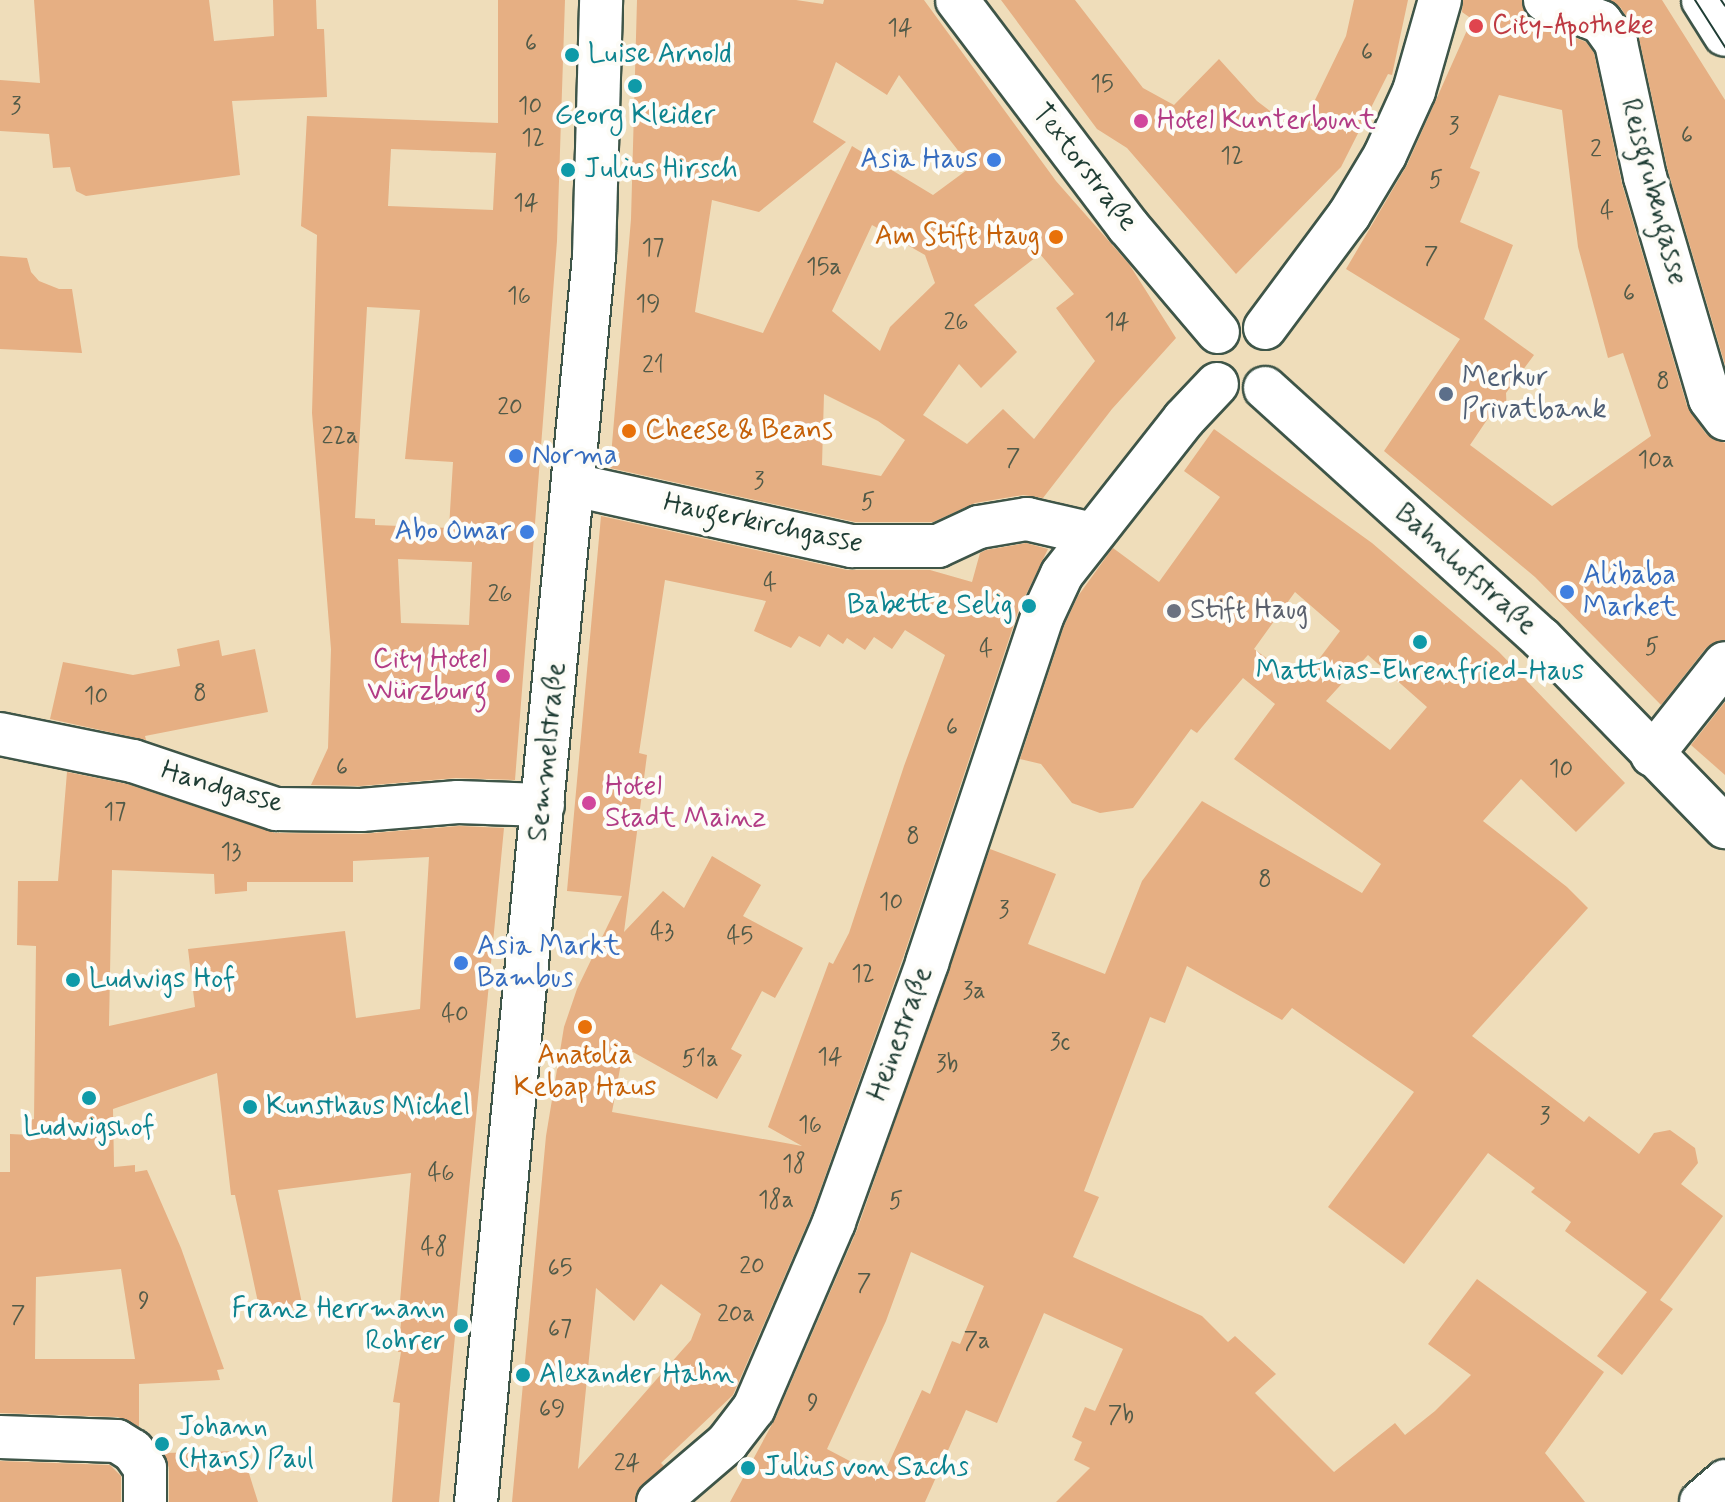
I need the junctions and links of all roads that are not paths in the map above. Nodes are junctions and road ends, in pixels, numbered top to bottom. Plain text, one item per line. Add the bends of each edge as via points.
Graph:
1 (601, 0) edge
2 (957, 0) edge
3 (1440, 0) edge
4 (1545, 0) edge
5 (1703, 0) edge
6 (1725, 35) edge
7 (1265, 328) junction
8 (1218, 332) junction
9 (1217, 384) junction
10 (1265, 388) junction
11 (1725, 419) edge
12 (574, 485) junction
13 (1092, 534) junction
14 (1725, 663) edge
15 (0, 734) edge
16 (1652, 755) junction
17 (543, 805) junction
18 (1725, 827) edge
19 (0, 1437) edge
20 (1725, 1481) edge
21 (145, 1502) edge
22 (476, 1502) edge
23 (658, 1502) edge
24 (1701, 1502) edge

1 - 12 street, Semmelstraße via 599,198
2 - 8 street, Textorstraße via 1128,226
3 - 7 street via 1414,91 1385,155 1349,215
4 - 11 street, Reisgrubengasse via 1601,22 1616,43 1645,177 1710,399
5 - 6 street
7 - 8 street via 1241,321
7 - 10 street via 1281,358 1274,380
8 - 9 street via 1207,352
9 - 10 street via 1236,394
9 - 13 street, Heinestraße
10 - 16 street, Bahnhofstraße via 1541,638
12 - 13 street, Haugerkirchgasse via 852,546 938,546 979,527 1027,519
12 - 17 street, Semmelstraße
13 - 23 street, Heinestraße via 1062,574 1042,617 834,1222 754,1408 727,1443
14 - 16 street
15 - 17 street, Handgasse via 133,761 276,809 361,810 458,802
16 - 18 street, Bahnhofstraße
17 - 22 street, Semmelstraße
19 - 21 street via 117,1441 145,1468
20 - 24 street

